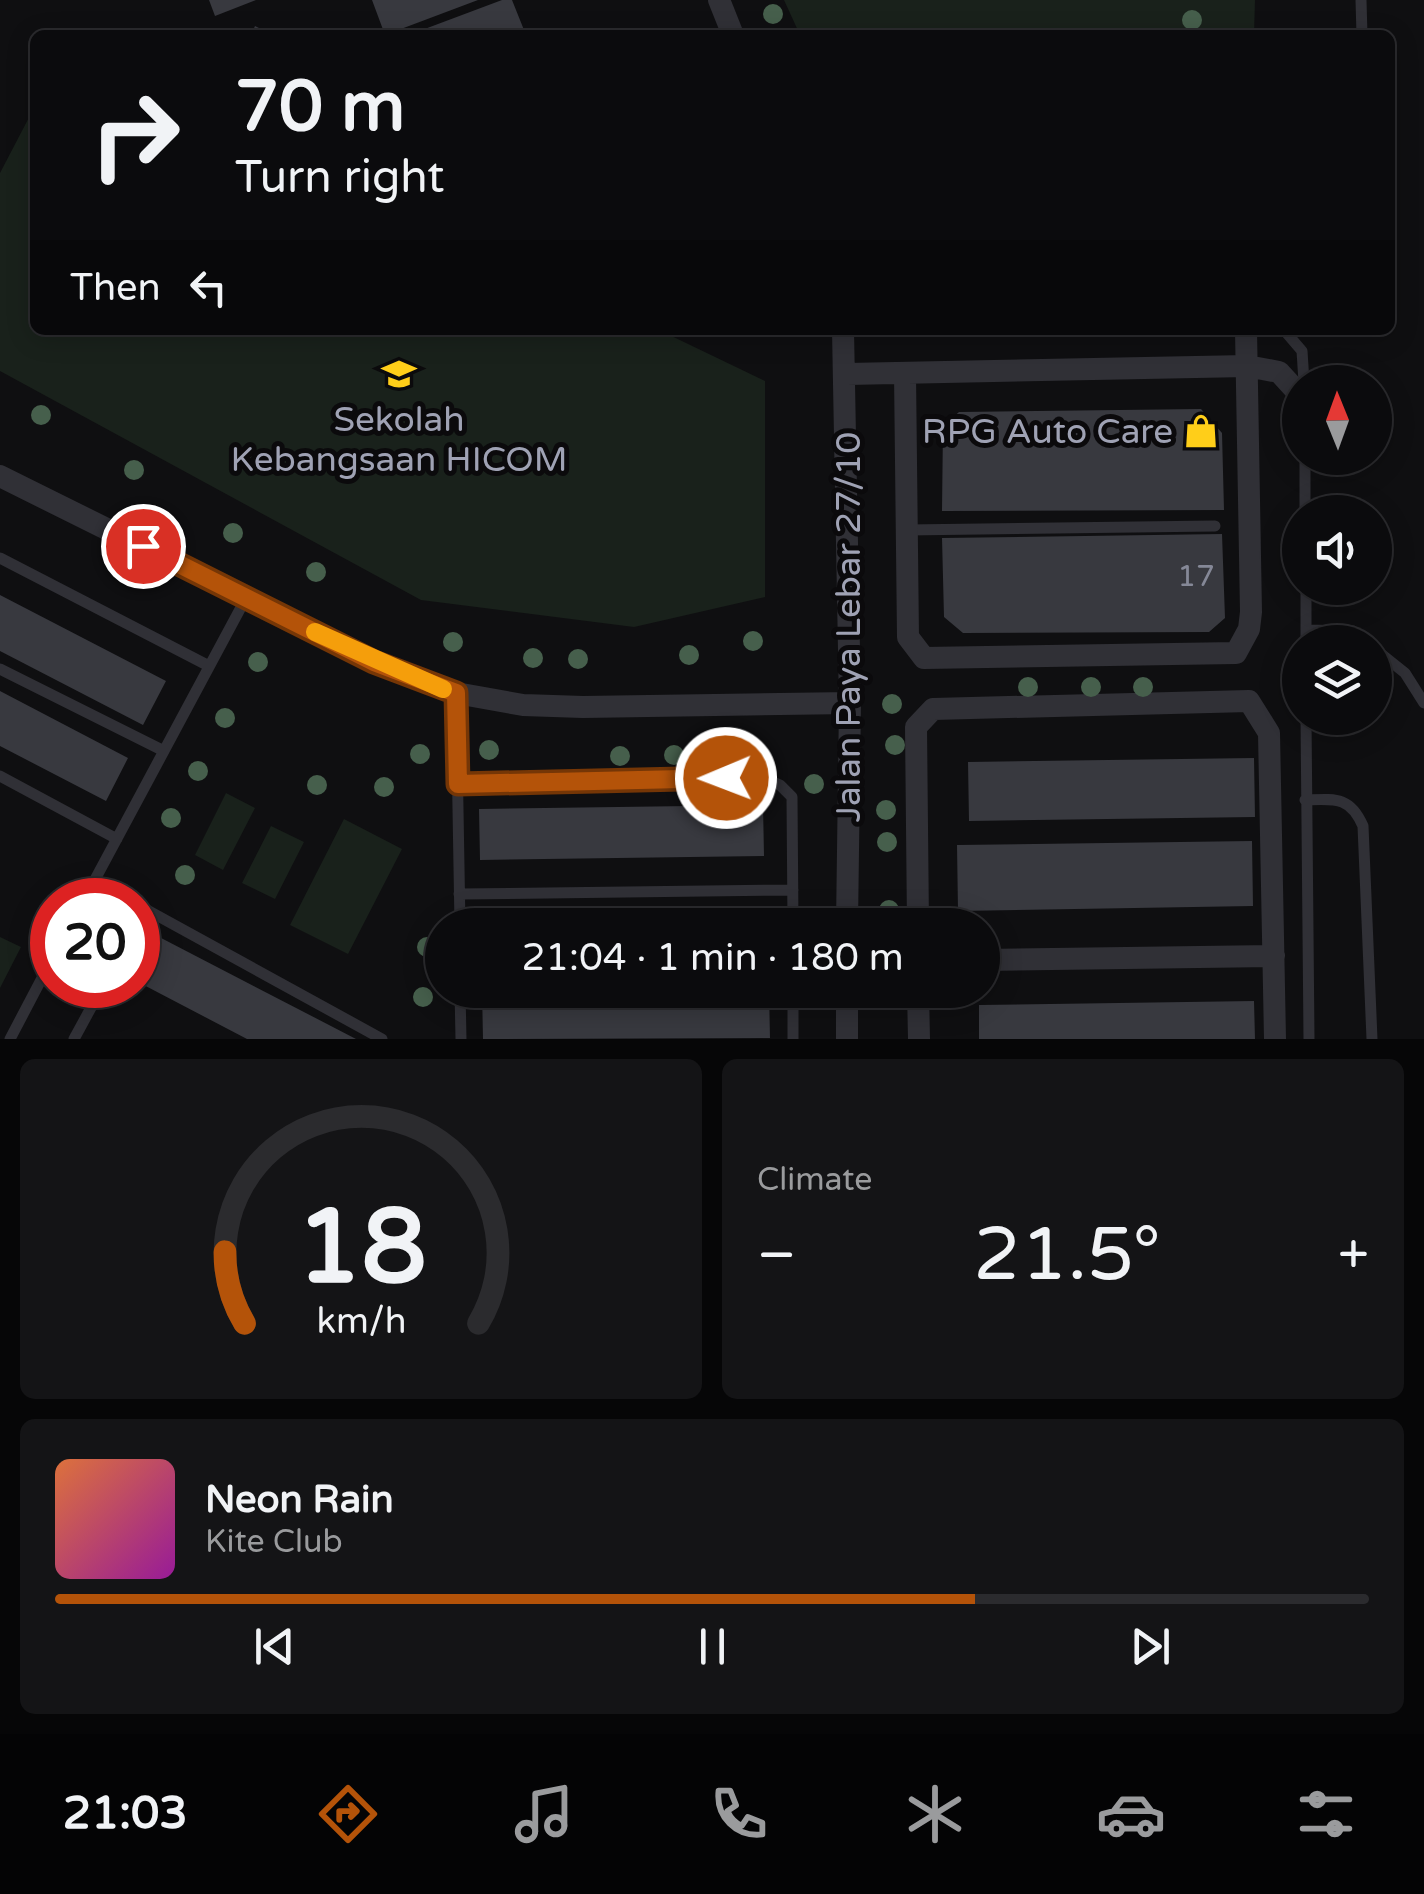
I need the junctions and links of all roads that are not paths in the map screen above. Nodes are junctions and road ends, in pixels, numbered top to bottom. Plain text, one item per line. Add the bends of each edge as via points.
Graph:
1 (719, 0) edge
2 (1361, 0) edge
3 (731, 30) edge
4 (1362, 30) edge
5 (843, 335) edge
6 (1246, 335) edge
7 (1288, 335) edge
8 (1303, 365) edge
9 (1247, 366) junction
10 (905, 372) junction
11 (847, 374) junction
12 (1282, 375) edge
13 (0, 476) edge
14 (1215, 526) dead end
15 (906, 530) junction
16 (0, 558) edge
17 (246, 598) junction
18 (1392, 663) edge
19 (209, 666) junction
20 (0, 669) edge
21 (456, 693) junction
22 (850, 703) junction
23 (1424, 703) edge
24 (1306, 735) edge
25 (164, 751) junction
26 (0, 776) edge
27 (458, 784) junction
28 (1305, 800) junction
29 (117, 839) junction
30 (96, 878) edge
31 (793, 890) junction
32 (459, 894) junction
33 (459, 908) edge
34 (793, 908) edge
35 (847, 908) edge
36 (918, 908) edge
37 (160, 917) edge
38 (1274, 956) junction
39 (1000, 960) edge
40 (30, 1002) edge
41 (91, 1008) edge
42 (460, 1008) edge
43 (793, 1008) edge
44 (847, 1008) edge
45 (918, 1008) edge
46 (10, 1039) edge
47 (74, 1039) edge
48 (382, 1039) edge
49 (461, 1039) edge
50 (793, 1039) edge
51 (846, 1039) edge
52 (919, 1039) edge
53 (1275, 1039) edge
54 (1310, 1039) edge
55 (1372, 1039) edge

1 - 3 street
2 - 4 lane
5 - 11 street, Jalan Paya Lebar 27/10
6 - 9 street
7 - 8 lane via 1302,350
9 - 10 street
9 - 12 street
9 - 15 street via 1251,612 1236,654 924,658 908,637
10 - 11 street
10 - 15 street
11 - 22 street, Jalan Paya Lebar 27/10
13 - 17 street
14 - 15 lane
16 - 19 lane
17 - 19 lane
17 - 21 street via 374,662
18 - 23 lane
19 - 25 lane
20 - 25 lane
21 - 22 street via 582,707
21 - 27 lane
22 - 35 street, Jalan Paya Lebar 27/10
24 - 28 lane
25 - 29 lane
26 - 29 lane
27 - 31 lane via 764,778 792,797
27 - 32 lane
28 - 54 lane
28 - 55 lane via 1341,798 1355,806 1363,826
29 - 30 lane
31 - 32 lane
31 - 34 lane
32 - 33 lane
36 - 38 street via 916,727 933,708 1249,701 1269,732
37 - 48 lane
38 - 39 street
38 - 53 street
40 - 46 lane
41 - 47 lane
42 - 49 lane
43 - 50 lane
44 - 51 street
45 - 52 street

